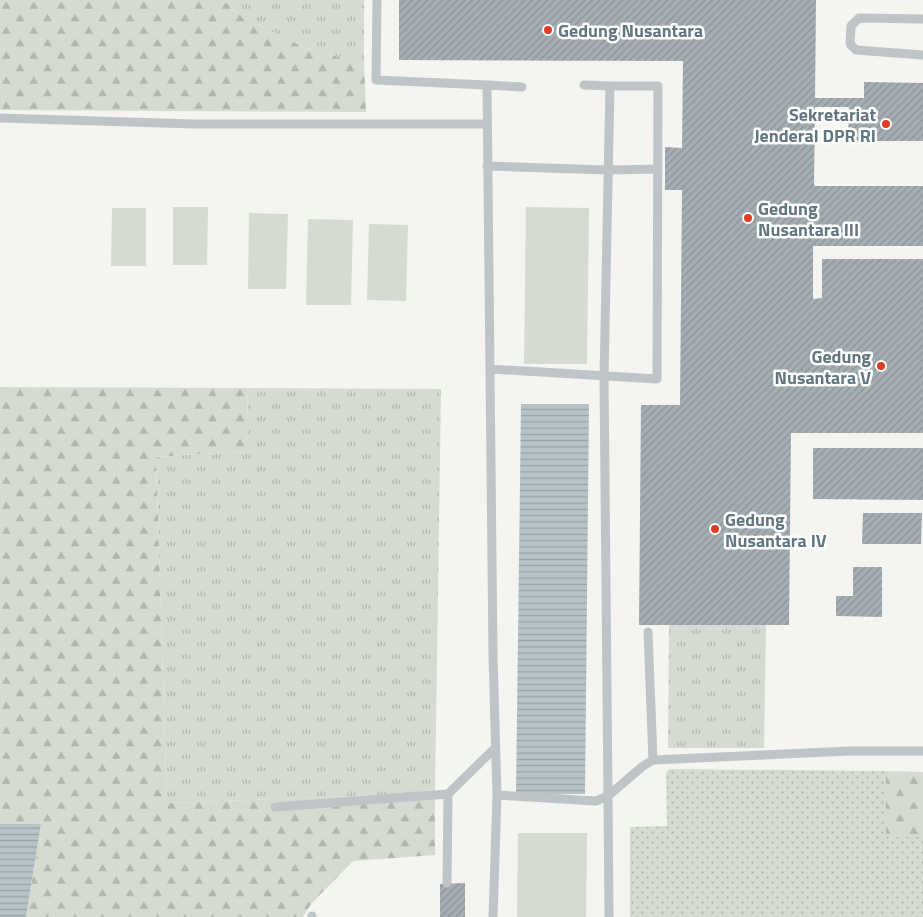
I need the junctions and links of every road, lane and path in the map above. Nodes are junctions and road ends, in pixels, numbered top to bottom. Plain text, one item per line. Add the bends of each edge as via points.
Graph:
1 (377, 0) edge
2 (923, 18) edge
3 (923, 55) edge
4 (487, 85) junction
5 (584, 85) dead end
6 (522, 86) dead end
7 (610, 86) junction
8 (0, 118) edge
9 (486, 124) junction
10 (487, 166) junction
11 (658, 169) junction
12 (608, 170) junction
13 (490, 369) junction
14 (604, 377) junction
15 (648, 632) dead end
16 (495, 748) junction
17 (923, 751) edge
18 (653, 760) junction
19 (448, 794) junction
20 (497, 795) junction
21 (608, 796) junction
22 (275, 807) dead end
23 (447, 883) dead end
24 (493, 917) edge
25 (609, 917) edge

1 - 4 lane via 376,80
2 - 3 lane via 859,18 852,26 850,44 856,50
4 - 6 lane
4 - 9 lane
5 - 7 lane
7 - 11 lane via 658,86
7 - 12 lane
8 - 9 lane via 194,124
9 - 10 lane
10 - 12 lane
10 - 13 lane
11 - 12 lane
11 - 14 lane via 657,379
12 - 14 lane
13 - 14 lane
13 - 16 lane
14 - 21 lane
15 - 18 lane
16 - 19 lane
16 - 20 lane
17 - 18 lane via 850,750
18 - 21 lane
19 - 22 lane
19 - 23 lane
20 - 21 lane via 596,801
20 - 24 lane
21 - 25 lane

